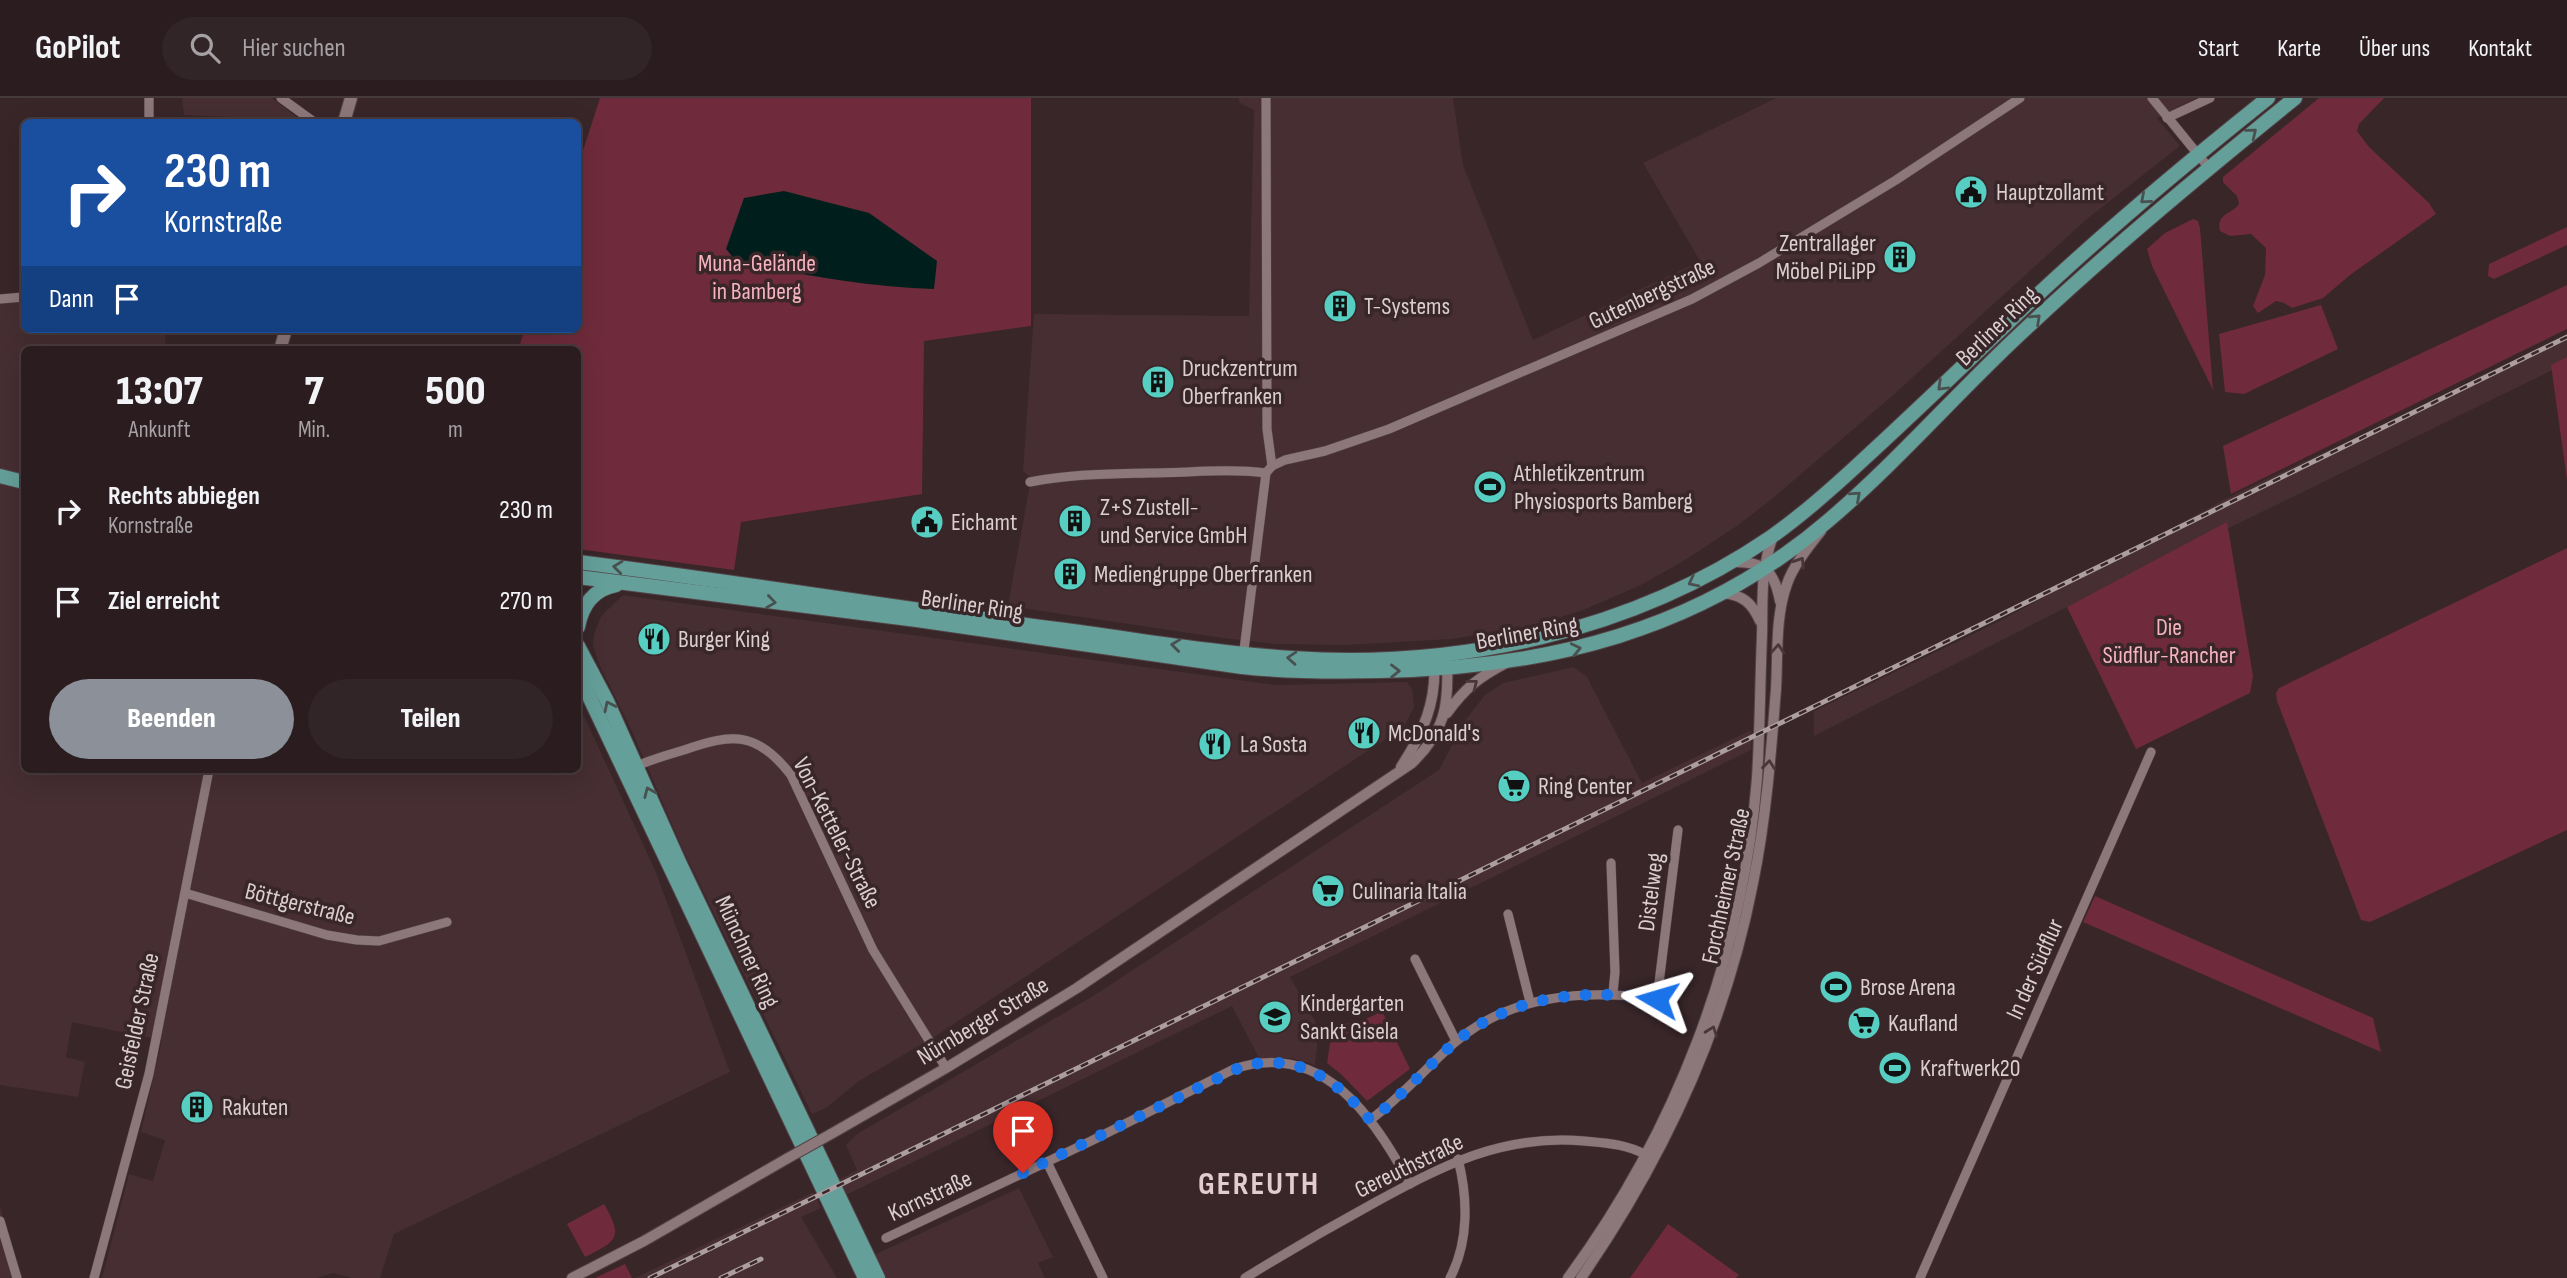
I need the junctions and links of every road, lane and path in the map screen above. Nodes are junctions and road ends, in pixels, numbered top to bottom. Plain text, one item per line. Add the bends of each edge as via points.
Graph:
1 (149, 98) edge
2 (281, 98) edge
3 (351, 98) edge
4 (1266, 98) edge
5 (2020, 98) edge
6 (2152, 98) edge
7 (2210, 98) edge
8 (2268, 98) edge
9 (2295, 98) edge
10 (2167, 118) junction
11 (149, 119) edge
12 (310, 119) edge
13 (345, 119) edge
14 (2197, 154) junction
15 (2208, 168) junction
16 (21, 297) edge
17 (0, 299) edge
18 (1269, 469) junction
19 (0, 476) edge
20 (21, 481) edge
21 (1030, 482) dead end
22 (0, 485) edge
23 (21, 490) edge
24 (1828, 522) junction
25 (1773, 536) junction
26 (581, 562) edge
27 (1731, 562) junction
28 (1764, 568) junction
29 (581, 578) edge
30 (624, 583) junction
31 (1723, 593) junction
32 (1781, 607) junction
33 (581, 614) edge
34 (1762, 625) junction
35 (581, 652) edge
36 (1243, 660) junction
37 (1440, 662) junction
38 (1509, 662) junction
39 (581, 679) edge
40 (1445, 715) junction
41 (2151, 752) dead end
42 (630, 769) junction
43 (1398, 771) junction
44 (208, 773) edge
45 (1678, 830) dead end
46 (1611, 863) dead end
47 (186, 893) junction
48 (1508, 914) dead end
49 (447, 922) dead end
50 (1415, 959) dead end
51 (1613, 993) junction
52 (1530, 1002) junction
53 (1456, 1041) junction
54 (946, 1068) junction
55 (1370, 1120) junction
56 (1646, 1156) junction
57 (1458, 1159) junction
58 (1047, 1161) junction
59 (1410, 1184) junction
60 (0, 1221) edge
61 (886, 1238) dead end
62 (17, 1278) edge
63 (94, 1278) edge
64 (572, 1278) edge
65 (865, 1278) edge
66 (878, 1278) edge
67 (1103, 1278) edge
68 (1245, 1278) edge
69 (1450, 1278) edge
70 (1568, 1278) edge
71 (1581, 1278) edge
72 (1920, 1278) edge

1 - 11 street
2 - 12 street
3 - 13 main road
4 - 18 street
5 - 18 street, Gutenbergstraße via 1896,180 1692,299 1389,429
6 - 10 street
7 - 10 street
8 - 14 main road, Berliner Ring
15 -> 9 main road, Berliner Ring
10 - 14 street
14 - 15 street
14 -> 25 main road, Berliner Ring via 2091,245 1829,491
24 -> 15 main road, Berliner Ring via 2015,338
16 - 17 street
18 - 21 street, Gutenbergstraße via 1091,473
18 - 36 street
19 - 20 main road
22 - 23 main road
24 - 28 main road, Berliner Ring
32 -> 24 street, Forchheimer Straße via 1788,579
25 - 27 main road, Berliner Ring
25 - 28 street, Forchheimer Straße
36 -> 26 main road, Berliner Ring
27 - 28 street
27 -> 37 main road, Berliner Ring via 1669,594 1598,622
28 - 31 main road, Berliner Ring
28 - 32 street via 1775,579
28 - 34 street, Forchheimer Straße
29 - 30 main road, Berliner Ring
30 - 33 main road via 599,590
30 -> 36 main road, Berliner Ring
31 - 34 street via 1749,602
38 -> 31 main road, Berliner Ring via 1605,642
71 -> 32 street, Forchheimer Straße via 1638,1190 1670,1129 1709,1040 1734,963 1763,822
34 - 56 street, Forchheimer Straße via 1757,776 1743,885 1712,999
42 -> 35 main road, Münchner Ring
36 - 37 main road, Berliner Ring
37 - 38 main road, Berliner Ring
37 - 40 street, Nürnberger Straße
37 - 43 street, Nürnberger Straße via 1426,724
40 -> 38 street via 1465,689
39 - 42 main road, Münchner Ring
40 - 43 street, Nürnberger Straße via 1423,752
41 - 72 street, In der Südflur
42 - 54 street, Von-Ketteler-Straße via 728,738 762,747 778,758 791,775 873,950
42 - 65 main road, Münchner Ring
66 -> 42 main road, Münchner Ring
43 - 54 street, Nürnberger Straße via 1077,988
44 - 47 street, Geisfelder Straße
45 - 51 street, Distelweg via 1657,999
46 - 51 street, Distelweg
47 - 49 street, Böttgerstraße via 357,940 379,941
47 - 63 street, Geisfelder Straße via 149,1074
48 - 52 street
50 - 53 street
51 - 52 street, Distelweg
52 - 53 street, Distelweg
53 - 55 street, Distelweg
54 - 64 street, Nürnberger Straße, bridge
55 - 58 street, Kornstraße via 1328,1078 1312,1070 1254,1063
55 - 59 street, Kornstraße
56 - 57 street, Gereuthstraße via 1620,1145 1562,1140 1525,1142
56 - 70 street, Forchheimer Straße
57 - 59 street, Gereuthstraße
57 - 69 street via 1465,1223
58 - 61 street, Kornstraße
58 - 67 street
59 - 68 street, Gereuthstraße
60 - 62 street

